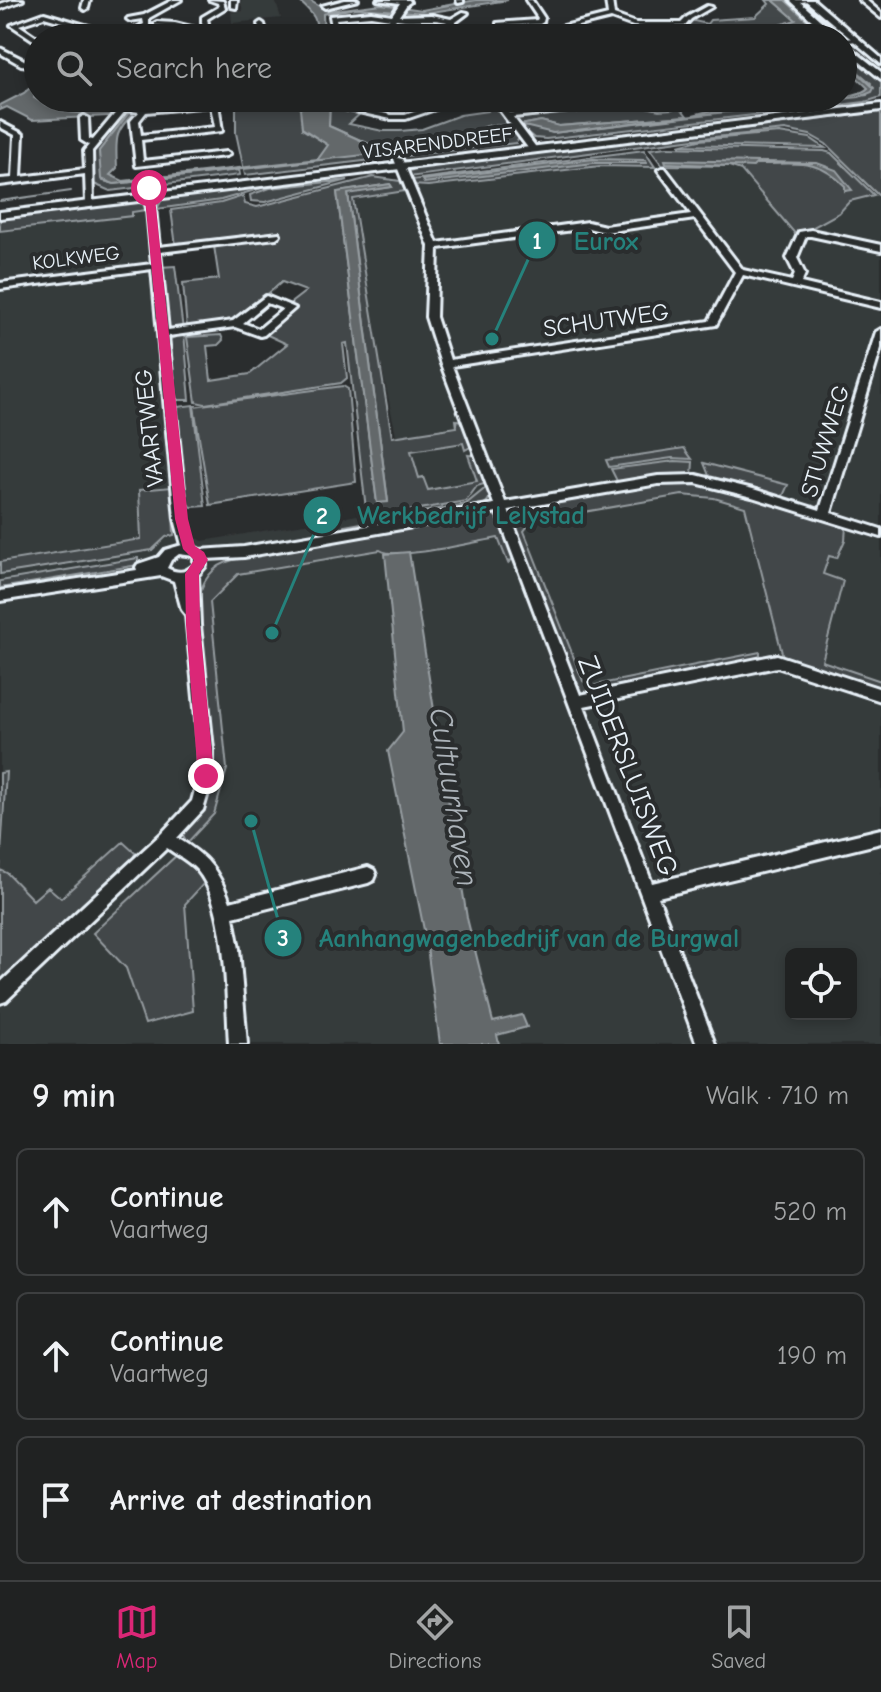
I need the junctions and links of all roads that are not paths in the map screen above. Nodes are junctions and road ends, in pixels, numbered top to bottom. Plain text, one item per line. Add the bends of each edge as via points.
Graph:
1 (16, 0) edge
2 (175, 0) edge
3 (212, 0) edge
4 (355, 0) edge
5 (380, 0) edge
6 (529, 0) edge
7 (609, 0) edge
8 (810, 0) edge
9 (862, 0) edge
10 (795, 1) edge
11 (221, 2) junction
12 (234, 3) edge
13 (0, 6) edge
14 (325, 6) dead end
15 (404, 7) edge
16 (709, 7) dead end
17 (465, 13) dead end
18 (611, 16) junction
19 (881, 16) edge
20 (130, 19) dead end
21 (152, 20) junction
22 (452, 21) junction
23 (540, 22) junction
24 (205, 23) dead end
25 (76, 24) edge
26 (145, 24) edge
27 (148, 24) edge
28 (174, 24) edge
29 (334, 24) edge
30 (392, 24) edge
31 (448, 24) edge
32 (499, 24) edge
33 (547, 24) edge
34 (578, 24) edge
35 (632, 24) edge
36 (684, 24) edge
37 (820, 24) edge
38 (836, 24) edge
39 (24, 32) edge
40 (857, 42) edge
41 (0, 50) edge
42 (857, 55) edge
43 (881, 62) edge
44 (24, 63) edge
45 (881, 76) edge
46 (881, 105) edge
47 (857, 108) edge
48 (119, 112) edge
49 (142, 112) edge
50 (216, 112) edge
51 (375, 112) edge
52 (415, 112) edge
53 (505, 112) edge
54 (572, 112) edge
55 (821, 112) edge
56 (84, 118) dead end
57 (515, 122) junction
58 (0, 124) edge
59 (137, 138) junction
60 (94, 144) junction
61 (532, 146) junction
62 (226, 154) dead end
63 (400, 162) junction
64 (662, 170) dead end
65 (88, 171) junction
66 (17, 180) junction
67 (0, 182) edge
68 (149, 192) junction
69 (89, 199) junction
70 (0, 206) edge
71 (0, 215) edge
72 (695, 216) junction
73 (276, 235) dead end
74 (434, 246) junction
75 (881, 248) edge
76 (155, 250) junction
77 (156, 266) junction
78 (740, 272) junction
79 (796, 284) junction
80 (0, 286) edge
81 (881, 305) edge
82 (236, 324) junction
83 (881, 332) edge
84 (164, 334) junction
85 (446, 364) junction
86 (501, 507) junction
87 (824, 516) junction
88 (181, 519) junction
89 (881, 533) edge
90 (175, 550) junction
91 (192, 564) junction
92 (163, 566) junction
93 (0, 596) edge
94 (881, 695) edge
95 (576, 702) junction
96 (881, 836) edge
97 (166, 839) junction
98 (368, 875) dead end
99 (648, 892) junction
100 (225, 911) junction
101 (0, 995) edge
102 (238, 1044) edge
103 (706, 1044) edge

1 - 13 main road
2 - 21 street
3 - 11 street
4 - 14 street
5 - 15 street
6 - 23 street
7 - 18 street
8 - 10 street
8 - 38 main road
9 - 19 street
10 - 37 main road
11 - 12 street
11 - 24 street via 222,8 204,18
15 - 22 street
15 - 29 street via 332,17
15 - 30 street
16 - 36 street
17 - 22 street
18 - 34 street
18 - 35 street
20 - 21 street
21 - 26 street
21 - 27 street
21 - 28 street
22 - 31 street
23 - 32 street
23 - 33 street
25 - 39 street via 44,15 14,25
40 - 43 main road
41 - 44 street
42 - 45 main road
46 - 47 main road, VISARENDDREEF
48 - 60 street
49 - 59 street via 135,121
50 - 59 street via 219,129
51 - 52 street via 406,117
53 - 57 street
54 - 57 street
55 - 61 main road, VISARENDDREEF
56 - 60 street via 85,140
57 - 61 street
58 - 66 street via 19,134
59 - 62 street via 139,164
60 - 65 street via 88,151
61 - 63 main road, VISARENDDREEF
63 - 68 main road, VISARENDDREEF
63 - 74 street
64 - 72 street
65 - 66 street
65 - 69 street
66 - 67 street
68 - 69 main road, VISARENDDREEF
68 - 76 street, VAARTWEG
69 - 70 main road, VISARENDDREEF
69 - 71 main road, VISARENDDREEF
72 - 74 street
72 - 78 street
73 - 76 street
74 - 85 street, ZUIDERSLUISWEG via 431,317
75 - 79 street via 802,234 792,258 800,274
76 - 77 street, VAARTWEG
77 - 80 street, KOLKWEG
77 - 84 street, VAARTWEG
78 - 79 street
78 - 85 street, SCHUTWEG via 713,323
79 - 81 street
82 - 82 street, VAARTWEG via 266,299 290,308 260,333
82 - 84 street, VAARTWEG
83 - 87 street, STUWWEG
84 - 88 street, VAARTWEG
85 - 86 street, ZUIDERSLUISWEG
86 - 87 street via 658,480 696,479
86 - 91 street
86 - 95 street, ZUIDERSLUISWEG
87 - 89 street
88 - 90 street, VAARTWEG
88 - 91 street, VAARTWEG
90 - 91 street
90 - 92 street
91 - 92 street
91 - 97 street, VAARTWEG via 206,776 198,805
92 - 93 street
94 - 95 street via 777,661
95 - 99 street, ZUIDERSLUISWEG
96 - 99 street
97 - 100 street via 202,864 219,888
97 - 101 street, VAARTWEG
98 - 100 street
99 - 103 street, ZUIDERSLUISWEG
100 - 102 street

